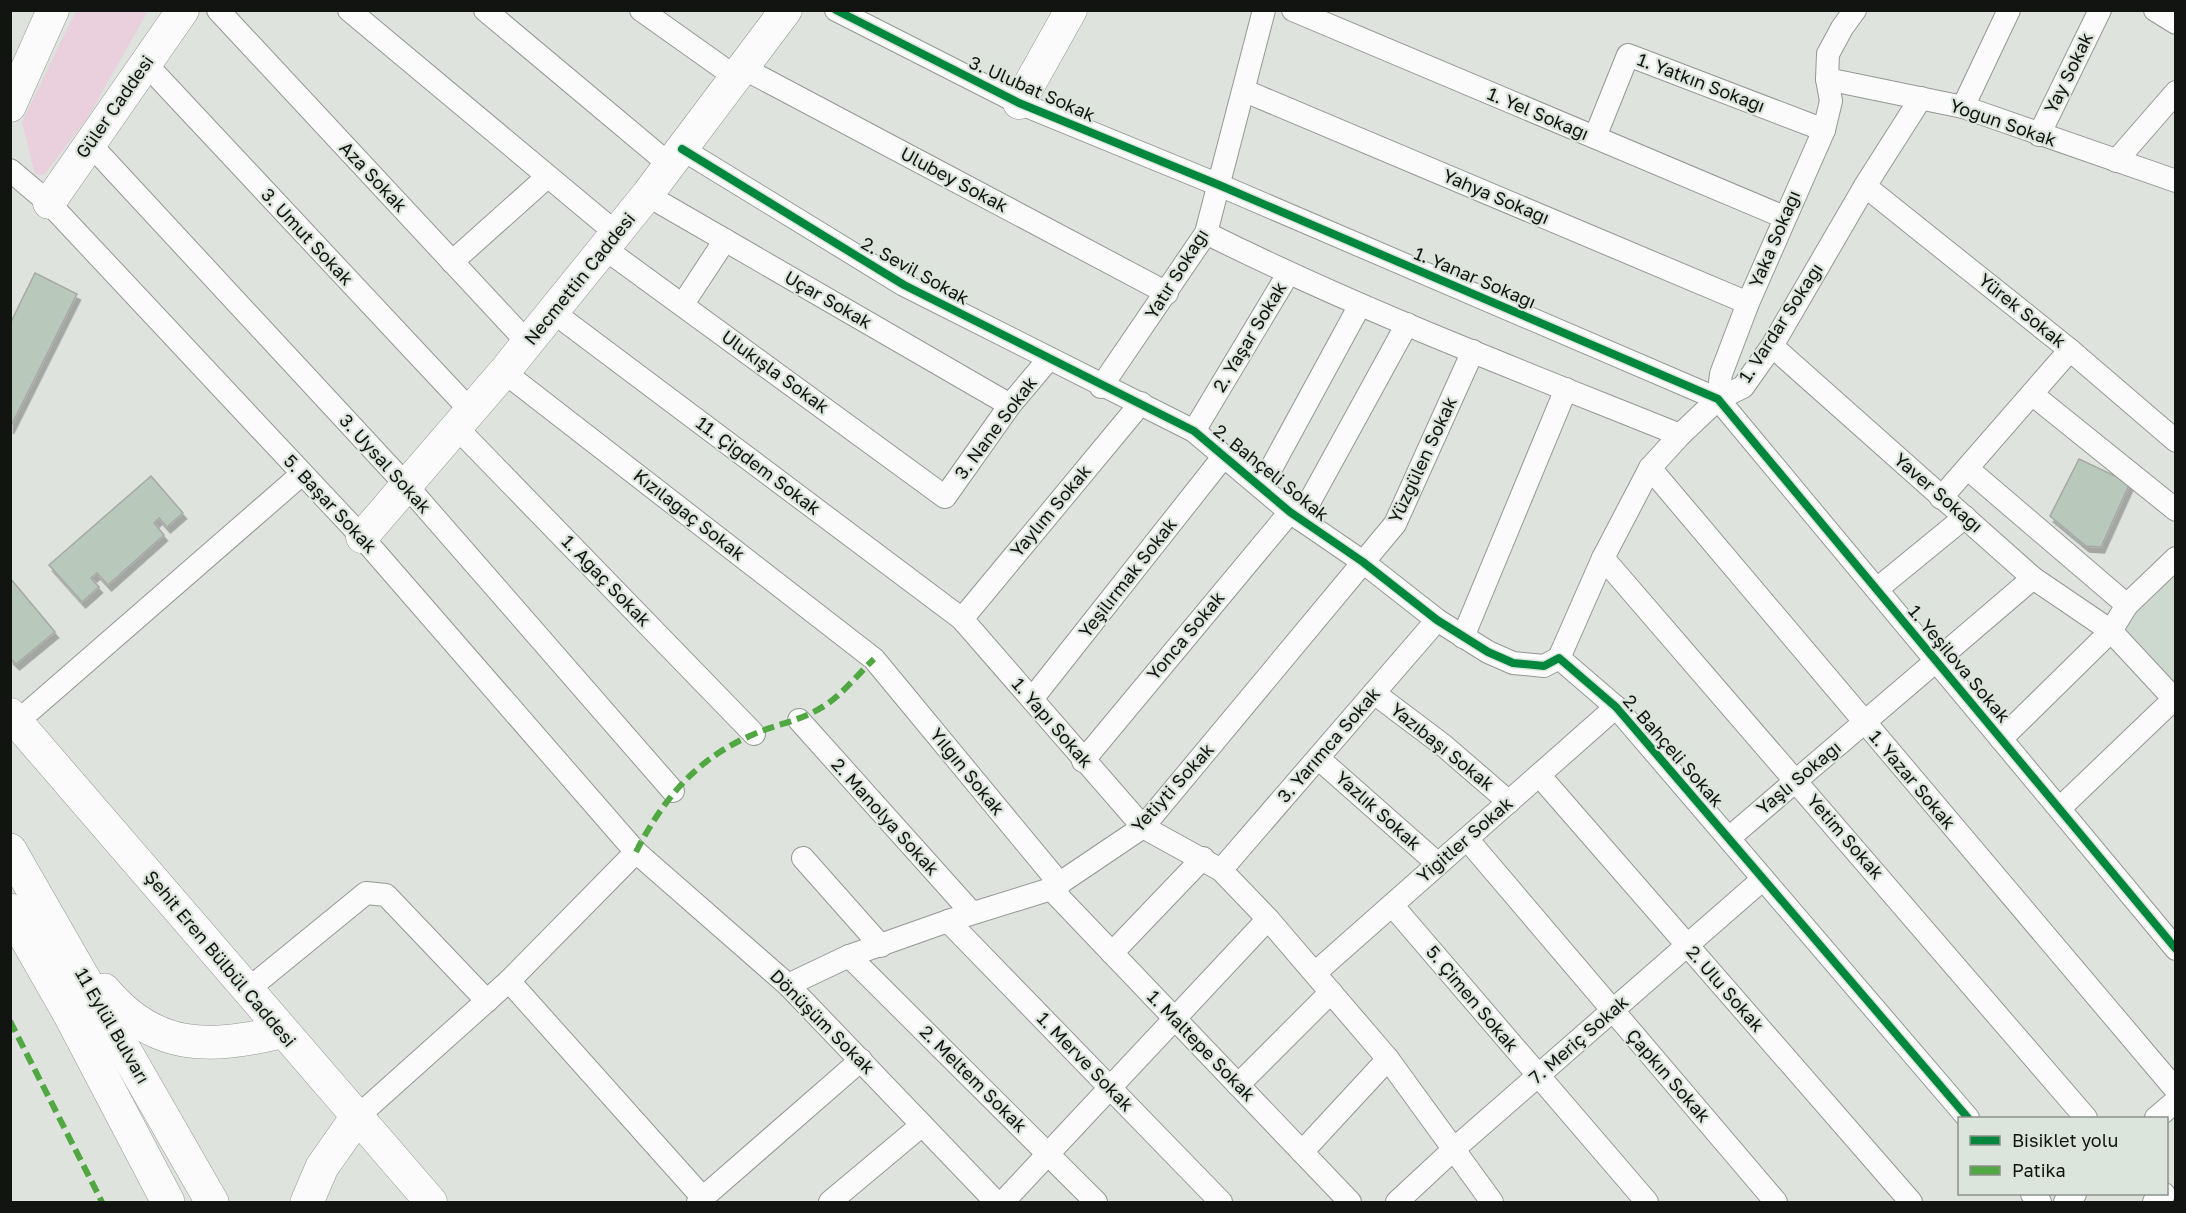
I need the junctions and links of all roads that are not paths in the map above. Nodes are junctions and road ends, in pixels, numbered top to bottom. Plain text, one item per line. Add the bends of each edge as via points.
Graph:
1 (53, 10) edge
2 (218, 10) edge
3 (349, 10) edge
4 (485, 10) edge
5 (641, 10) edge
6 (786, 10) edge
7 (836, 10) edge
8 (1071, 10) edge
9 (1264, 10) edge
10 (1293, 10) edge
11 (1855, 10) edge
12 (2008, 10) edge
13 (2100, 10) edge
14 (2156, 10) edge
15 (182, 11) edge
16 (2175, 23) edge
17 (145, 63) junction
18 (738, 71) junction
19 (1827, 80) junction
20 (1245, 92) junction
21 (2175, 92) edge
22 (1921, 98) junction
23 (1019, 103) junction
24 (10, 106) edge
25 (1963, 107) junction
26 (1824, 130) junction
27 (2039, 135) junction
28 (1595, 138) junction
29 (90, 144) junction
30 (676, 157) junction
31 (2116, 161) junction
32 (10, 170) edge
33 (547, 177) junction
34 (2175, 181) edge
35 (1219, 185) junction
36 (1865, 186) junction
37 (647, 195) junction
38 (49, 203) junction
39 (1784, 217) junction
40 (1206, 233) junction
41 (725, 240) junction
42 (610, 241) junction
43 (452, 262) junction
44 (1288, 274) junction
45 (1167, 293) junction
46 (1748, 303) junction
47 (683, 304) junction
48 (1360, 305) junction
49 (553, 312) junction
50 (1407, 324) junction
51 (528, 343) junction
52 (1772, 346) junction
53 (2070, 350) junction
54 (1473, 351) junction
55 (1048, 360) junction
56 (504, 372) junction
57 (1101, 387) junction
58 (1566, 389) junction
59 (2032, 394) junction
60 (1718, 399) junction
61 (1141, 403) junction
62 (1010, 405) junction
63 (463, 419) junction
64 (1194, 431) junction
65 (1680, 435) junction
66 (2175, 441) edge
67 (1224, 456) junction
68 (1650, 468) junction
69 (1968, 469) junction
70 (302, 474) junction
71 (407, 486) junction
72 (1261, 487) junction
73 (945, 497) joint
74 (1941, 498) junction
75 (2175, 510) edge
76 (1295, 515) junction
77 (1965, 517) junction
78 (362, 537) junction
79 (1603, 558) junction
80 (2175, 558) edge
81 (1363, 562) junction
82 (2033, 578) junction
83 (1877, 589) junction
84 (2127, 605) junction
85 (962, 619) junction
86 (1437, 620) junction
87 (2111, 631) junction
88 (1463, 637) junction
89 (1559, 658) junction
90 (874, 659) joint
91 (1936, 661) junction
92 (1374, 693) junction
93 (1032, 699) junction
94 (2175, 700) edge
95 (1616, 707) junction
96 (14, 718) edge
97 (799, 720) dead end
98 (1864, 723) junction
99 (754, 734) dead end
100 (2001, 739) junction
101 (1318, 758) junction
102 (1083, 761) junction
103 (1539, 775) junction
104 (1796, 781) junction
105 (673, 791) dead end
106 (1509, 802) junction
107 (2060, 808) junction
108 (1143, 827) junction
109 (1467, 838) junction
110 (1729, 838) junction
111 (10, 850) edge
112 (636, 852) junction
113 (803, 858) dead end
114 (1212, 864) junction
115 (1438, 864) junction
116 (1763, 879) junction
117 (1056, 886) junction
118 (1392, 905) junction
119 (10, 910) edge
120 (972, 913) junction
121 (1268, 919) junction
122 (948, 921) junction
123 (60, 938) junction
124 (881, 946) junction
125 (1687, 946) junction
126 (2175, 949) edge
127 (1112, 953) junction
128 (849, 956) junction
129 (1315, 973) junction
130 (509, 981) junction
131 (788, 985) junction
132 (246, 991) junction
133 (1331, 992) junction
134 (487, 1001) junction
135 (1612, 1011) junction
136 (1175, 1018) junction
137 (281, 1032) junction
138 (1388, 1059) junction
139 (861, 1060) junction
140 (1538, 1076) junction
141 (1238, 1084) junction
142 (1110, 1088) junction
143 (2175, 1090) edge
144 (2175, 1101) edge
145 (1966, 1117) edge
146 (2084, 1117) edge
147 (2158, 1117) edge
148 (357, 1118) junction
149 (922, 1125) junction
150 (1454, 1149) junction
151 (1302, 1152) junction
152 (1048, 1154) junction
153 (700, 1200) edge
154 (168, 1203) edge
155 (212, 1203) edge
156 (307, 1203) edge
157 (431, 1203) edge
158 (830, 1203) edge
159 (996, 1203) edge
160 (1003, 1203) edge
161 (1096, 1203) edge
162 (1221, 1203) edge
163 (1350, 1203) edge
164 (1397, 1203) edge
165 (1492, 1203) edge
166 (1647, 1203) edge
167 (1776, 1203) edge
168 (1911, 1203) edge

1 - 24 main road
2 - 43 street, Aza Sokak
3 - 33 street, Ulukışla Sokak
4 - 30 street, 2. Sevil Sokak
5 - 18 street, Ulubey Sokak
6 - 18 main road, Necmettin Caddesi
7 - 23 street, 3. Ulubat Sokak
8 - 23 main road
9 - 20 street, Yatır Sokağı
10 - 28 street, 1. Yel Sokağı
11 - 19 street, Yaka Sokağı via 1828,54
12 - 25 street
13 - 27 street, Yay Sokak
14 - 16 street
15 - 17 main road, Güler Caddesi
17 - 29 main road, Güler Caddesi
17 - 63 street, 3. Umut Sokak
18 - 30 main road, Necmettin Caddesi
18 - 45 street, Ulubey Sokak
19 - 22 street, Yoğun Sokak
19 - 26 street, Yaka Sokağı via 1831,101
20 - 35 street, Yatır Sokağı
20 - 46 street, Yahya Sokağı
21 - 31 street
22 - 25 street, Yoğun Sokak
22 - 36 street, 1. Vardar Sokağı
23 - 35 street, 3. Ulubat Sokak
25 - 27 street, Yoğun Sokak
26 - 28 street, 1. Yatkın Sokağı via 1628,55
26 - 39 street, Yaka Sokağı
27 - 31 street, Yoğun Sokak
28 - 39 street, 1. Yel Sokağı
29 - 38 main road, Güler Caddesi
29 - 71 street, 3. Uysal Sokak
30 - 37 main road, Necmettin Caddesi
30 - 55 street, 2. Sevil Sokak via 904,285
31 - 34 street, Yoğun Sokak
32 - 38 street, 5. Başar Sokak
33 - 42 street, Ulukışla Sokak
33 - 43 street
35 - 40 street, Yatır Sokağı
35 - 60 street, 1. Yanar Sokağı
36 - 52 street, 1. Vardar Sokağı
36 - 53 street, Yürek Sokak
37 - 41 street, Uçar Sokak
37 - 42 main road, Necmettin Caddesi
38 - 70 street, 5. Başar Sokak
39 - 46 street, Yaka Sokağı
40 - 44 street
40 - 45 street, Yatır Sokağı
41 - 47 street
41 - 62 street, Uçar Sokak
42 - 47 street, Ulukışla Sokak
42 - 49 main road, Necmettin Caddesi
43 - 51 street, Aza Sokak
44 - 48 street
44 - 64 street, 2. Yaşar Sokak
45 - 57 street, Yatır Sokağı
46 - 60 street, Yaka Sokağı via 1721,374
47 - 73 street, Ulukışla Sokak
48 - 50 street
48 - 72 street, 2. Bahçeli Sokak
49 - 51 main road, Necmettin Caddesi
49 - 85 street, 11. Çiğdem Sokak
50 - 54 street
50 - 76 street, Yonca Sokak
51 - 56 main road, Necmettin Caddesi
52 - 60 street, 1. Vardar Sokağı via 1743,387
52 - 74 street, Yaver Sokağı
53 - 59 street
53 - 66 street, Yürek Sokak
54 - 58 street
54 - 81 street, Yüzgülen Sokak via 1395,524
55 - 57 street, 2. Sevil Sokak
55 - 62 street, 3. Nane Sokak
56 - 63 main road, Necmettin Caddesi
56 - 90 street, Kızılağaç Sokak
57 - 61 street, 2. Sevil Sokak
58 - 65 street
58 - 88 street
59 - 69 street
59 - 75 street
60 - 65 street, 1. Vardar Sokağı
60 - 83 street, 1. Yeşilova Sokak
61 - 64 street, 2. Bahçeli Sokak
61 - 85 street, Yaylım Sokak
62 - 73 street, 3. Nane Sokak
63 - 71 main road, Necmettin Caddesi
63 - 99 street, 1. Ağaç Sokak
64 - 67 street, 2. Bahçeli Sokak
65 - 68 street, 1. Vardar Sokağı
67 - 72 street, 2. Bahçeli Sokak
67 - 93 street, Yeşilırmak Sokak
68 - 79 street, 1. Vardar Sokağı
68 - 98 street, 1. Yazar Sokak
69 - 74 street
69 - 84 street
70 - 78 street, 5. Başar Sokak
70 - 96 street
71 - 78 main road, Necmettin Caddesi
71 - 105 street, 3. Uysal Sokak
72 - 76 street, 2. Bahçeli Sokak
74 - 77 street, Yaver Sokağı
76 - 81 street, 2. Bahçeli Sokak
76 - 102 street, Yonca Sokak
77 - 82 street, Yaver Sokağı
77 - 83 street
78 - 112 street, 5. Başar Sokak
79 - 89 street, 1. Vardar Sokağı
79 - 104 street, Yetim Sokak
80 - 84 street
81 - 86 street, 2. Bahçeli Sokak
81 - 108 street, Yetiyti Sokak
82 - 87 street, Yaver Sokağı
82 - 91 street, Yaşlı Sokağı
83 - 91 street, 1. Yeşilova Sokak
84 - 87 street
85 - 93 street, 1. Yapı Sokak
86 - 88 street, 2. Bahçeli Sokak
86 - 92 street, 3. Yarımca Sokak
87 - 94 street, Yaver Sokağı
87 - 100 street
88 - 89 street, 2. Bahçeli Sokak via 1513,663 1544,666
89 - 95 street, 2. Bahçeli Sokak
90 - 117 street, Yılgın Sokak
91 - 98 street, Yaşlı Sokağı
91 - 100 street, 1. Yeşilova Sokak
92 - 101 street, 3. Yarımca Sokak
92 - 106 street, Yazıbaşı Sokak
93 - 102 street, 1. Yapı Sokak
94 - 107 street
95 - 103 street, Yiğitler Sokak
95 - 110 street, 2. Bahçeli Sokak
96 - 132 main road, Şehit Eren Bülbül Caddesi
97 - 120 street, 2. Manolya Sokak
98 - 104 street, Yaşlı Sokağı
98 - 143 street, 1. Yazar Sokak
100 - 107 street, 1. Yeşilova Sokak
101 - 114 street, 3. Yarımca Sokak
101 - 115 street, Yazlık Sokak
102 - 108 street, 1. Yapı Sokak
103 - 106 street, Yiğitler Sokak
103 - 125 street, 2. Ulu Sokak
104 - 110 street, Yaşlı Sokağı
104 - 146 street, Yetim Sokak
106 - 109 street, Yiğitler Sokak
107 - 126 street, 1. Yeşilova Sokak
108 - 114 street
108 - 117 street, Yetiyti Sokak
109 - 115 street, Yiğitler Sokak
109 - 135 street, Çapkın Sokak
110 - 116 street, 2. Bahçeli Sokak
111 - 123 main road, 11 Eylül Bulvarı
112 - 130 street
112 - 131 street, Dönüşüm Sokak
113 - 124 street
114 - 121 street
114 - 127 street, 3. Yarımca Sokak
115 - 118 street, Yiğitler Sokak
116 - 125 street, 7. Meriç Sokak
116 - 145 street, 2. Bahçeli Sokak
117 - 120 street, Yetiyti Sokak
117 - 127 street, 1. Maltepe Sokak
118 - 129 street, Yiğitler Sokak
118 - 140 street, 5. Çimen Sokak
119 - 154 main road, 11 Eylül Bulvarı
120 - 122 street, Yetiyti Sokak
121 - 129 street
121 - 136 street
122 - 124 street, Yetiyti Sokak
122 - 142 street, 1. Merve Sokak
123 - 137 main road via 118,1008 145,1028 177,1040 205,1044 238,1042
123 - 155 main road, 11 Eylül Bulvarı
124 - 128 street, Yetiyti Sokak
125 - 135 street, 7. Meriç Sokak
125 - 168 street, 2. Ulu Sokak
127 - 136 street, 1. Maltepe Sokak
128 - 131 street, Yetiyti Sokak
128 - 152 street, 2. Meltem Sokak
129 - 133 street
130 - 134 street
130 - 153 street
131 - 139 street, Dönüşüm Sokak
132 - 134 street via 366,892 386,895
132 - 137 main road, Şehit Eren Bülbül Caddesi
133 - 138 street
133 - 141 street
134 - 148 street
135 - 140 street, 7. Meriç Sokak
135 - 167 street, Çapkın Sokak
136 - 141 street, 1. Maltepe Sokak
136 - 142 street
137 - 148 main road, Şehit Eren Bülbül Caddesi
138 - 150 street
138 - 151 street
139 - 149 street, Dönüşüm Sokak
139 - 153 street
140 - 150 street, 7. Meriç Sokak
140 - 166 street, 5. Çimen Sokak
141 - 151 street, 1. Maltepe Sokak
142 - 152 street
142 - 162 street, 1. Merve Sokak
144 - 147 street
148 - 156 main road via 322,1167
148 - 157 main road, Şehit Eren Bülbül Caddesi
149 - 158 street
149 - 159 street, Dönüşüm Sokak
150 - 164 street, 7. Meriç Sokak
150 - 165 street
151 - 163 street, 1. Maltepe Sokak
152 - 160 street
152 - 161 street, 2. Meltem Sokak

